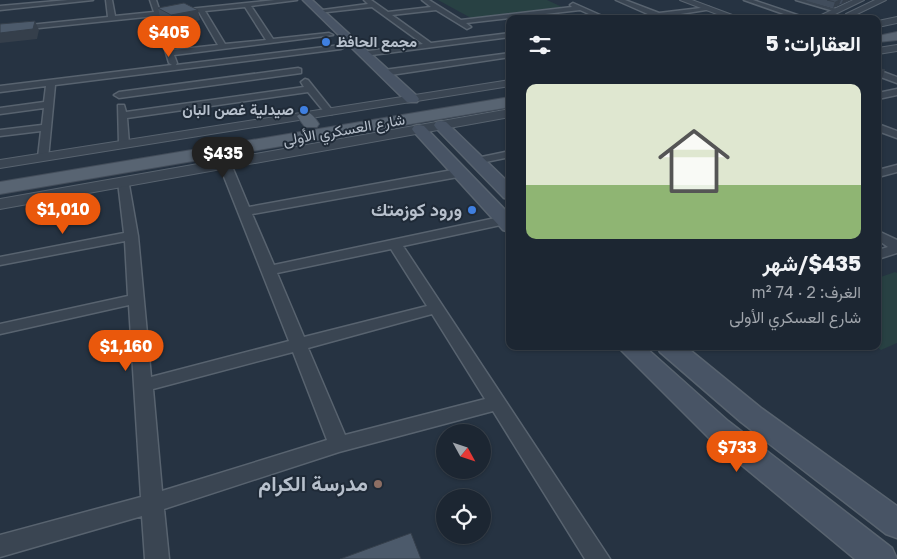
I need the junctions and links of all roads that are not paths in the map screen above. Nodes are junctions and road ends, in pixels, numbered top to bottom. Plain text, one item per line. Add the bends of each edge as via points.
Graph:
1 (90, 0) edge
2 (109, 0) edge
3 (294, 0) edge
4 (306, 0) edge
5 (425, 0) edge
6 (562, 0) edge
7 (619, 0) edge
8 (684, 0) edge
9 (747, 0) edge
10 (799, 0) edge
11 (882, 0) edge
12 (154, 2) edge
13 (370, 2) edge
14 (61, 3) junction
15 (858, 3) edge
16 (163, 4) dead end
17 (247, 5) junction
18 (0, 8) edge
19 (438, 8) junction
20 (581, 8) junction
21 (709, 8) junction
22 (201, 10) junction
23 (318, 10) junction
24 (841, 12) edge
25 (156, 14) junction
26 (386, 14) junction
27 (520, 15) edge
28 (597, 15) edge
29 (658, 15) joint
30 (728, 15) edge
31 (794, 15) edge
32 (506, 17) edge
33 (112, 19) junction
34 (897, 20) edge
35 (460, 22) junction
36 (59, 24) junction
37 (0, 30) edge
38 (886, 33) edge
39 (329, 35) junction
40 (506, 36) edge
41 (486, 38) junction
42 (272, 42) junction
43 (429, 45) junction
44 (223, 47) junction
45 (342, 47) junction
46 (897, 48) edge
47 (881, 51) edge
48 (170, 53) junction
49 (364, 54) junction
50 (287, 55) junction
51 (506, 56) edge
52 (175, 69) junction
53 (298, 71) junction
54 (384, 73) junction
55 (368, 74) dead end
56 (881, 74) edge
57 (117, 76) junction
58 (897, 80) edge
59 (51, 83) junction
60 (506, 87) edge
61 (382, 88) dead end
62 (0, 89) edge
63 (310, 89) junction
64 (897, 92) edge
65 (119, 95) junction
66 (881, 95) edge
67 (506, 102) edge
68 (49, 104) junction
69 (0, 111) edge
70 (328, 112) junction
71 (506, 112) edge
72 (417, 113) junction
73 (122, 116) junction
74 (47, 127) junction
75 (881, 128) edge
76 (315, 130) junction
77 (0, 133) edge
78 (897, 135) edge
79 (124, 144) junction
80 (506, 154) edge
81 (443, 156) junction
82 (471, 156) junction
83 (44, 157) junction
84 (0, 164) edge
85 (225, 164) junction
86 (897, 168) edge
87 (458, 173) junction
88 (881, 173) edge
89 (0, 175) edge
90 (124, 182) junction
91 (0, 188) edge
92 (506, 190) edge
93 (0, 204) edge
94 (244, 212) junction
95 (506, 222) edge
96 (506, 223) edge
97 (131, 236) junction
98 (881, 237) edge
99 (395, 244) junction
100 (897, 247) edge
101 (881, 254) edge
102 (0, 261) edge
103 (268, 271) junction
104 (136, 299) junction
105 (437, 308) junction
106 (0, 329) edge
107 (299, 345) junction
108 (633, 350) edge
109 (674, 350) edge
110 (144, 385) junction
111 (498, 403) junction
112 (339, 444) junction
113 (153, 503) junction
114 (897, 524) edge
115 (0, 546) edge
116 (157, 559) edge
117 (598, 559) edge
118 (880, 559) edge

1 - 14 street
2 - 33 street
3 - 17 street
3 - 39 main road
4 - 23 main road
5 - 19 street
6 - 20 street
7 - 29 street
8 - 21 street
9 - 31 street
10 - 24 street
11 - 15 street
12 - 16 street
12 - 25 street
13 - 23 street
13 - 26 street
14 - 18 street
14 - 36 street
15 - 24 street
15 - 24 street
17 - 22 street
17 - 42 street
19 - 26 street
19 - 35 street
20 - 27 street
20 - 28 street
21 - 29 street
21 - 30 street
22 - 25 street
22 - 44 street
23 - 49 main road
25 - 33 street
25 - 48 street
26 - 43 street
32 - 35 street
33 - 36 street
34 - 38 street
35 - 41 street
36 - 37 street
39 - 42 street
39 - 45 main road
40 - 41 street
41 - 43 street
42 - 44 street
43 - 49 street
44 - 48 street
45 - 50 street
45 - 55 main road
46 - 47 street
48 - 52 street
49 - 54 main road
50 - 52 street
50 - 53 street
51 - 54 street
52 - 57 street
53 - 63 street
53 - 65 street
54 - 72 main road
56 - 58 street
57 - 59 street
57 - 65 street
59 - 62 street
59 - 68 street
60 - 72 main road, شارع العسكري الأولى
61 - 72 main road
63 - 70 street
63 - 73 street
64 - 66 street
65 - 73 street
67 - 72 main road, شارع العسكري الأولى
68 - 69 street
68 - 74 street
70 - 72 street
70 - 76 street
71 - 72 street
72 - 76 main road, شارع العسكري الأولى
72 - 81 main road
72 - 82 main road
73 - 79 street
74 - 77 street
74 - 83 street
75 - 78 street
76 - 79 street
76 - 85 street
76 - 89 main road, شارع العسكري الأولى
76 - 91 main road, شارع العسكري الأولى
79 - 83 street
80 - 82 street
81 - 82 main road
81 - 87 main road
82 - 92 main road
83 - 84 street
85 - 90 street
85 - 94 street
86 - 88 street
87 - 94 street
87 - 95 main road
90 - 93 street
90 - 97 street
94 - 103 street
96 - 99 street
97 - 102 street
97 - 104 street
98 - 100 street
99 - 103 street
99 - 105 street
100 - 101 street
103 - 107 street
104 - 106 street
104 - 110 street
105 - 107 street
105 - 111 street
107 - 110 street
107 - 112 street
108 - 118 main road via 718,429
109 - 114 main road via 750,415
110 - 113 street
111 - 112 street
111 - 117 street
112 - 113 street
113 - 115 street
113 - 116 street

